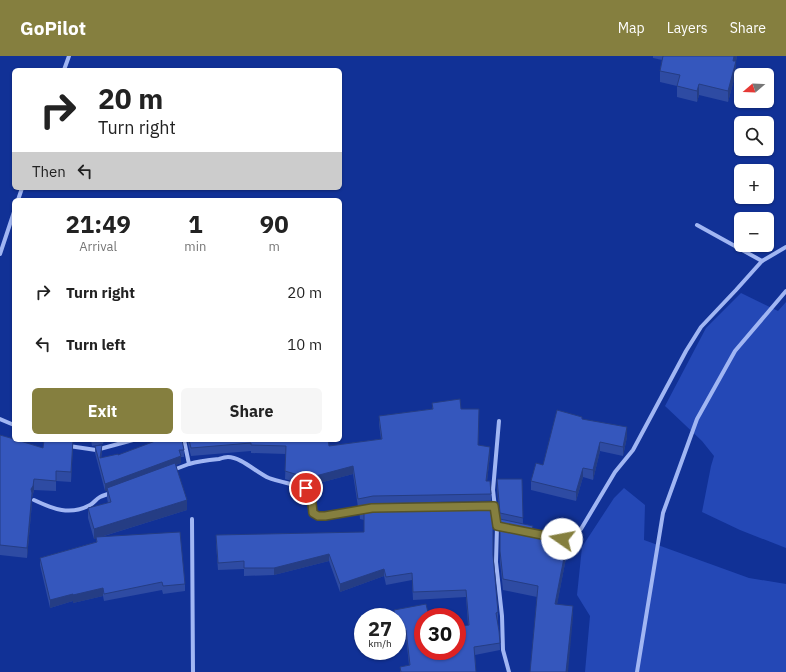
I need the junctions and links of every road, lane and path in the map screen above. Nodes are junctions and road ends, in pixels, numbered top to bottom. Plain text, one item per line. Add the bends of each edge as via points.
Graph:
1 (69, 56) edge
2 (65, 68) edge
3 (12, 218) edge
4 (697, 225) dead end
5 (786, 247) edge
6 (0, 254) edge
7 (762, 261) junction
8 (786, 291) edge
9 (0, 419) edge
10 (499, 421) dead end
11 (12, 424) edge
12 (126, 442) edge
13 (184, 442) edge
14 (62, 445) edge
15 (189, 464) junction
16 (167, 472) edge
17 (120, 490) edge
18 (34, 500) dead end
19 (487, 506) edge
20 (494, 506) junction
21 (366, 509) edge
22 (192, 520) dead end
23 (497, 526) junction
24 (511, 528) edge
25 (555, 537) edge
26 (193, 672) edge
27 (509, 672) edge
28 (637, 672) edge

1 - 2 street
3 - 6 street
4 - 7 street
5 - 7 street
7 - 25 street via 701,327 633,450 615,472 580,529 572,536 562,539
8 - 28 street via 735,352 697,419 663,513
9 - 11 street
10 - 20 street
12 - 14 street via 96,450
13 - 15 street
15 - 16 street
15 - 21 street via 229,457 237,459 269,478 306,488 311,498 313,513 318,516
17 - 18 street via 100,497 90,505 64,511
19 - 20 street
20 - 23 street
22 - 26 street
23 - 24 street
23 - 27 street via 496,562 503,650

